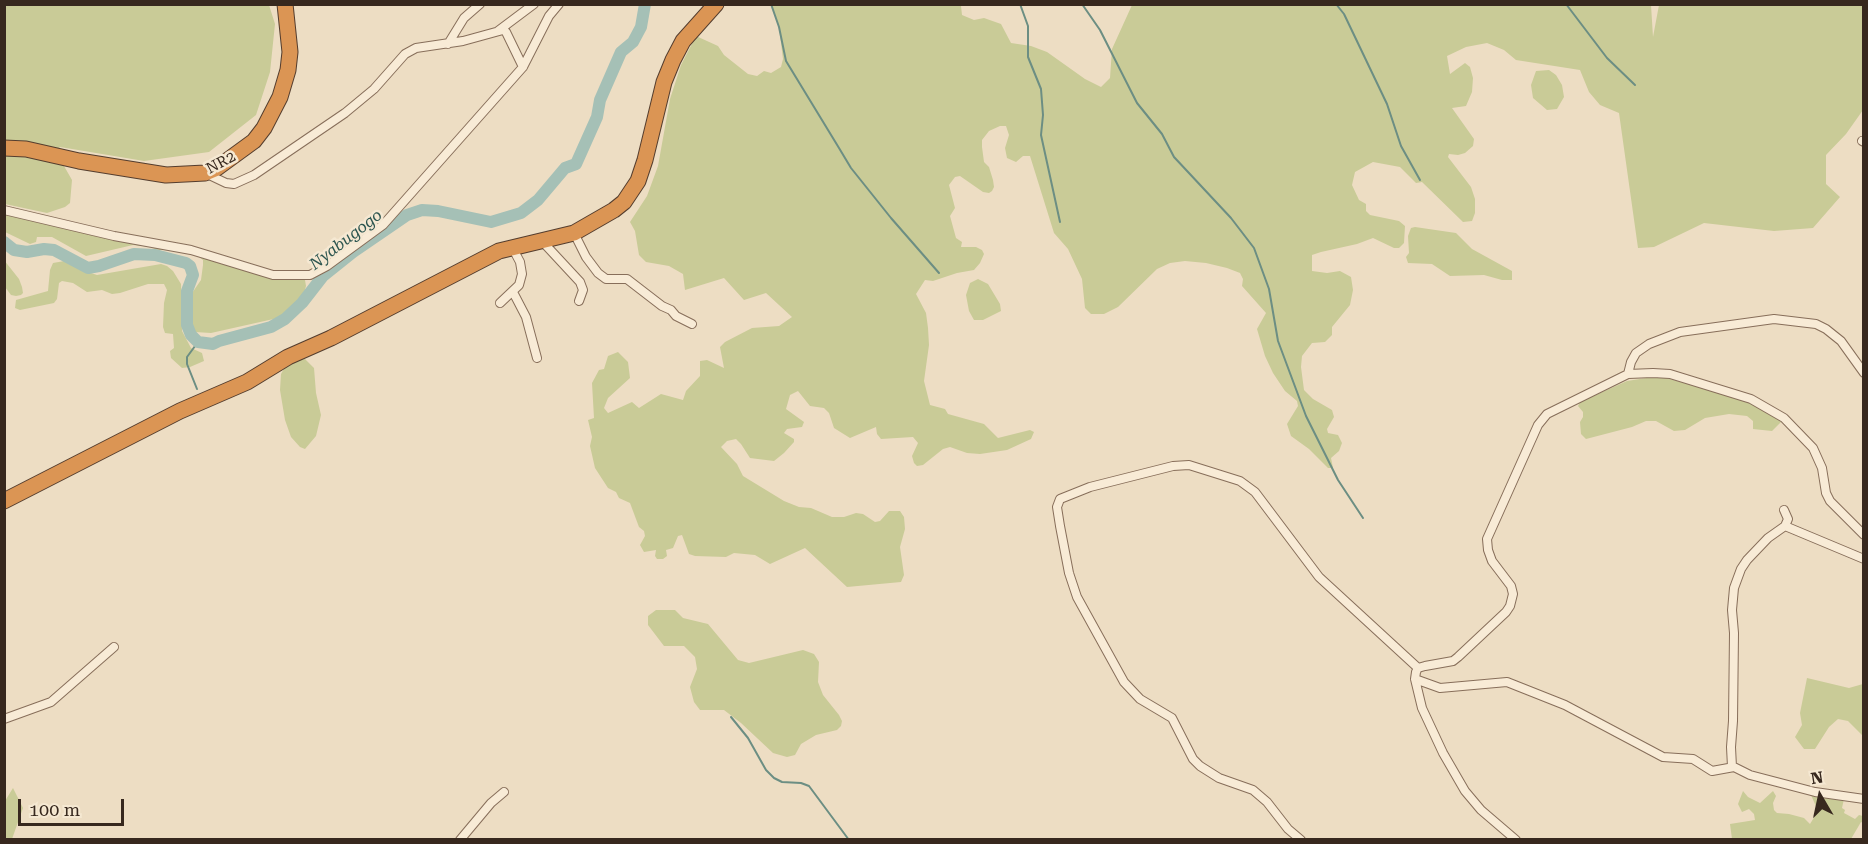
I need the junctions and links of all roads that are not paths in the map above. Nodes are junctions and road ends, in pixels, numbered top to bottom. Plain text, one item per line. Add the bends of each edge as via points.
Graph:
1 (285, 4) edge
2 (480, 4) edge
3 (534, 4) edge
4 (558, 4) edge
5 (716, 4) edge
6 (497, 31) junction
7 (448, 44) junction
8 (523, 67) junction
9 (4, 148) edge
10 (205, 173) junction
11 (4, 210) edge
12 (574, 233) junction
13 (541, 240) junction
14 (512, 247) junction
15 (513, 292) junction
16 (579, 301) dead end
17 (500, 303) dead end
18 (692, 324) dead end
19 (537, 358) dead end
20 (1863, 373) edge
21 (1628, 374) junction
22 (9, 496) edge
23 (1784, 510) dead end
24 (1785, 526) junction
25 (1863, 535) edge
26 (1863, 559) edge
27 (114, 647) dead end
28 (1419, 668) junction
29 (1415, 679) junction
30 (4, 719) edge
31 (1732, 767) junction
32 (504, 792) dead end
33 (1863, 799) edge
34 (460, 840) edge
35 (1301, 840) edge
36 (1516, 840) edge

1 - 10 highway, NR2 / NR2 via 288,70 272,114 254,141 228,162
2 - 7 street via 464,18
3 - 6 street
4 - 8 street
5 - 12 highway via 683,41 673,60 645,160 631,193 614,210
6 - 7 street
6 - 8 street via 506,32
7 - 10 street via 416,48 405,54 374,89 345,113 254,175 234,184
8 - 11 street via 383,225 310,275 273,275 191,250
9 - 10 highway, NR2 / NR2 via 166,175
12 - 13 highway
12 - 18 street via 598,273 606,279 627,279
13 - 14 highway
13 - 16 street via 580,282
14 - 15 street via 522,274
14 - 22 highway via 288,357 247,382
15 - 17 street
15 - 19 street via 526,317
20 - 21 street via 1841,341 1826,329 1816,324 1774,319 1680,332 1636,353
21 - 25 street via 1687,378 1751,399 1784,418 1813,448 1830,501
21 - 28 street via 1547,414 1538,425 1487,539 1492,561 1511,586 1510,606 1453,661
23 - 24 street via 1788,519
24 - 26 street
24 - 31 street via 1747,560 1734,588
27 - 30 street via 51,702
28 - 29 street
28 - 35 street via 1319,577 1274,514 1240,481 1189,465 1173,466 1090,487 1060,499 1060,526 1077,597 1124,682 1140,699 1172,718 1200,766 1219,778 1253,790
29 - 31 street via 1440,688 1507,682 1565,705 1664,757 1693,759 1712,771
29 - 36 street via 1422,708 1465,791
31 - 33 street via 1815,792
32 - 34 street

